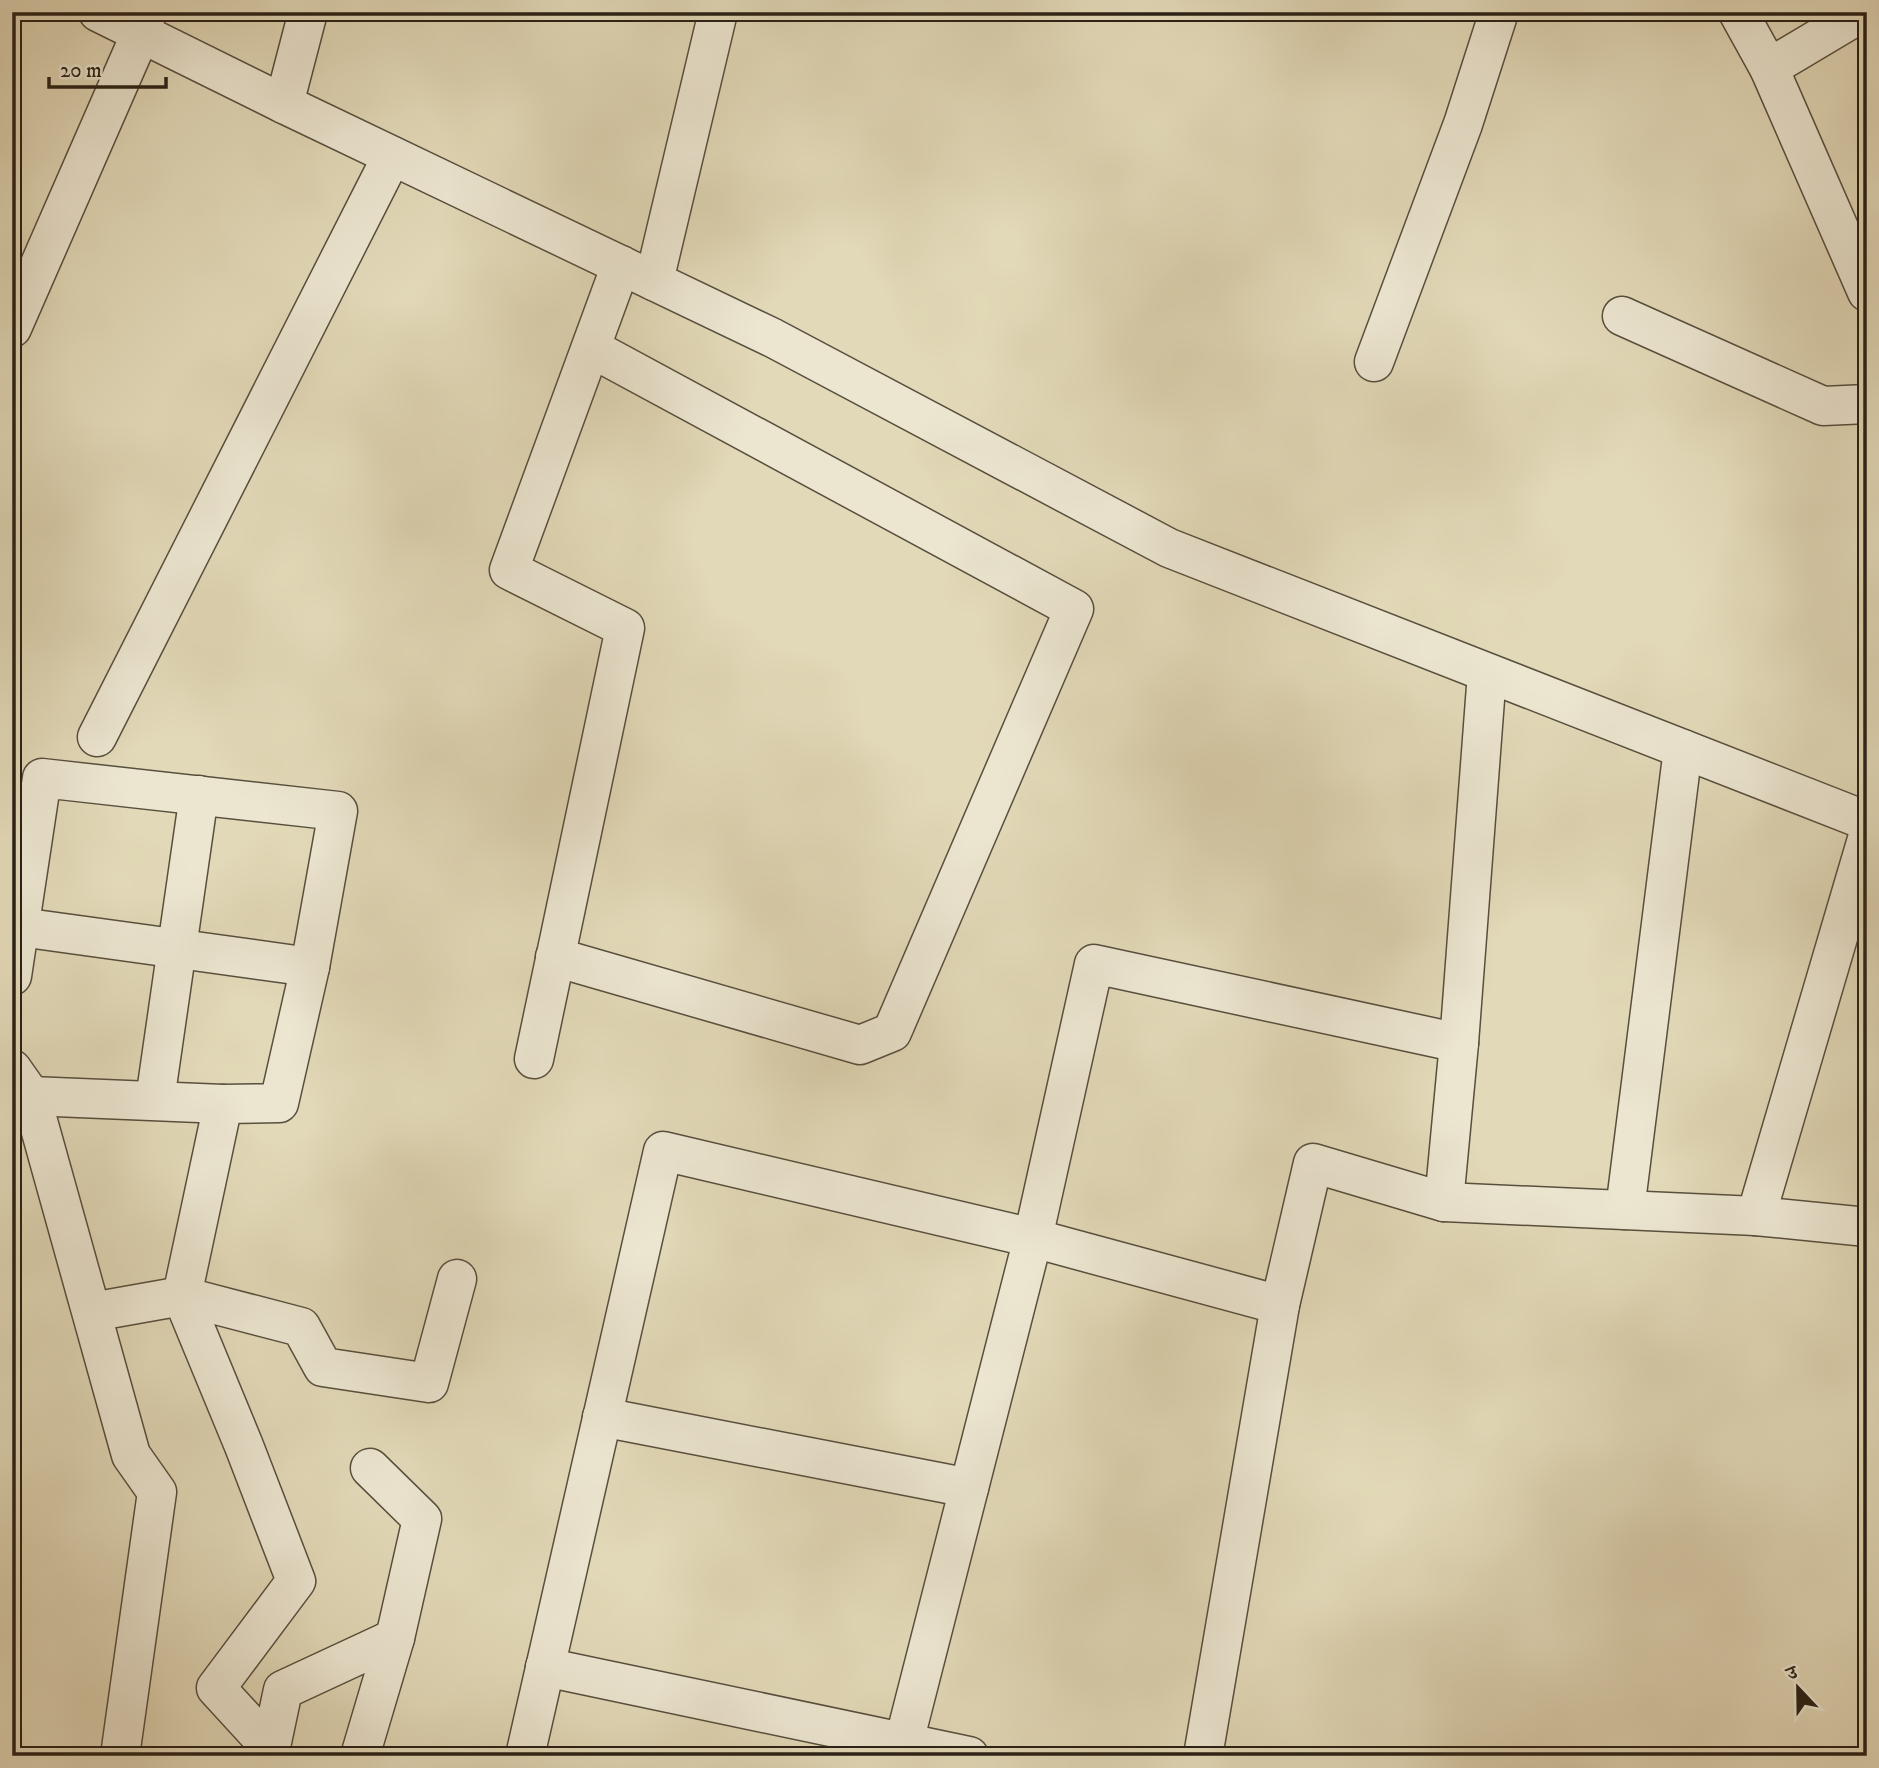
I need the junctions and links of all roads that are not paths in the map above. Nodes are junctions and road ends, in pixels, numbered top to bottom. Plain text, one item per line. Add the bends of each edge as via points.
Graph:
1 (98, 12) edge
2 (308, 12) edge
3 (718, 12) edge
4 (1499, 12) edge
5 (1738, 12) edge
6 (1863, 12) edge
7 (144, 23) edge
8 (1769, 68) junction
9 (284, 104) junction
10 (393, 156) junction
11 (637, 273) junction
12 (1867, 292) edge
13 (1622, 316) dead end
14 (12, 328) edge
15 (591, 348) junction
16 (1374, 362) dead end
17 (1867, 404) edge
18 (1487, 673) junction
19 (97, 737) dead end
20 (1683, 750) junction
21 (198, 795) junction
22 (1867, 821) edge
23 (1867, 839) edge
24 (20, 927) junction
25 (177, 948) junction
26 (555, 957) junction
27 (310, 967) junction
28 (12, 976) edge
29 (1459, 1042) junction
30 (534, 1059) dead end
31 (22, 1083) edge
32 (155, 1100) junction
33 (223, 1104) junction
34 (1444, 1202) junction
35 (1625, 1210) junction
36 (1756, 1216) junction
37 (1867, 1227) edge
38 (1033, 1238) junction
39 (457, 1279) dead end
40 (182, 1296) junction
41 (1280, 1306) junction
42 (92, 1312) junction
43 (602, 1417) junction
44 (370, 1468) dead end
45 (969, 1488) junction
46 (158, 1492) junction
47 (395, 1639) junction
48 (545, 1667) junction
49 (904, 1742) junction
50 (270, 1752) edge
51 (120, 1756) edge
52 (144, 1756) edge
53 (360, 1756) edge
54 (525, 1756) edge
55 (969, 1756) edge
56 (1203, 1756) edge

1 - 7 street
2 - 9 street
3 - 11 street
4 - 16 street via 1463,124
5 - 8 street
6 - 8 street
7 - 9 street
7 - 14 street
8 - 12 street
9 - 10 street
10 - 11 street
10 - 19 street
11 - 15 street
11 - 18 street via 773,338 1170,548
13 - 17 street via 1824,406
15 - 26 street via 509,570 625,628
15 - 26 street via 1074,610 892,1032 860,1045
18 - 20 street
18 - 29 street
20 - 22 street
20 - 35 street
21 - 24 street via 42,778
21 - 25 street
21 - 27 street via 338,811
23 - 36 street
24 - 25 street
24 - 28 street
25 - 27 street
25 - 32 street
26 - 30 street
27 - 33 street via 279,1103
29 - 34 street
29 - 38 street via 1094,964
31 - 32 street
31 - 42 street
32 - 33 street
33 - 40 street
34 - 35 street
34 - 41 street via 1313,1163
35 - 36 street
36 - 37 street
38 - 41 street
38 - 43 street via 663,1151
38 - 45 street
39 - 40 street via 429,1383 323,1367 301,1327
40 - 42 street
40 - 50 street via 296,1581 216,1688
41 - 56 street
42 - 46 street via 131,1455
43 - 45 street
43 - 48 street
44 - 47 street via 422,1518
45 - 49 street
46 - 51 street
46 - 52 street via 178,1520
47 - 50 street via 283,1690
47 - 53 street
48 - 49 street
48 - 54 street
49 - 55 street

